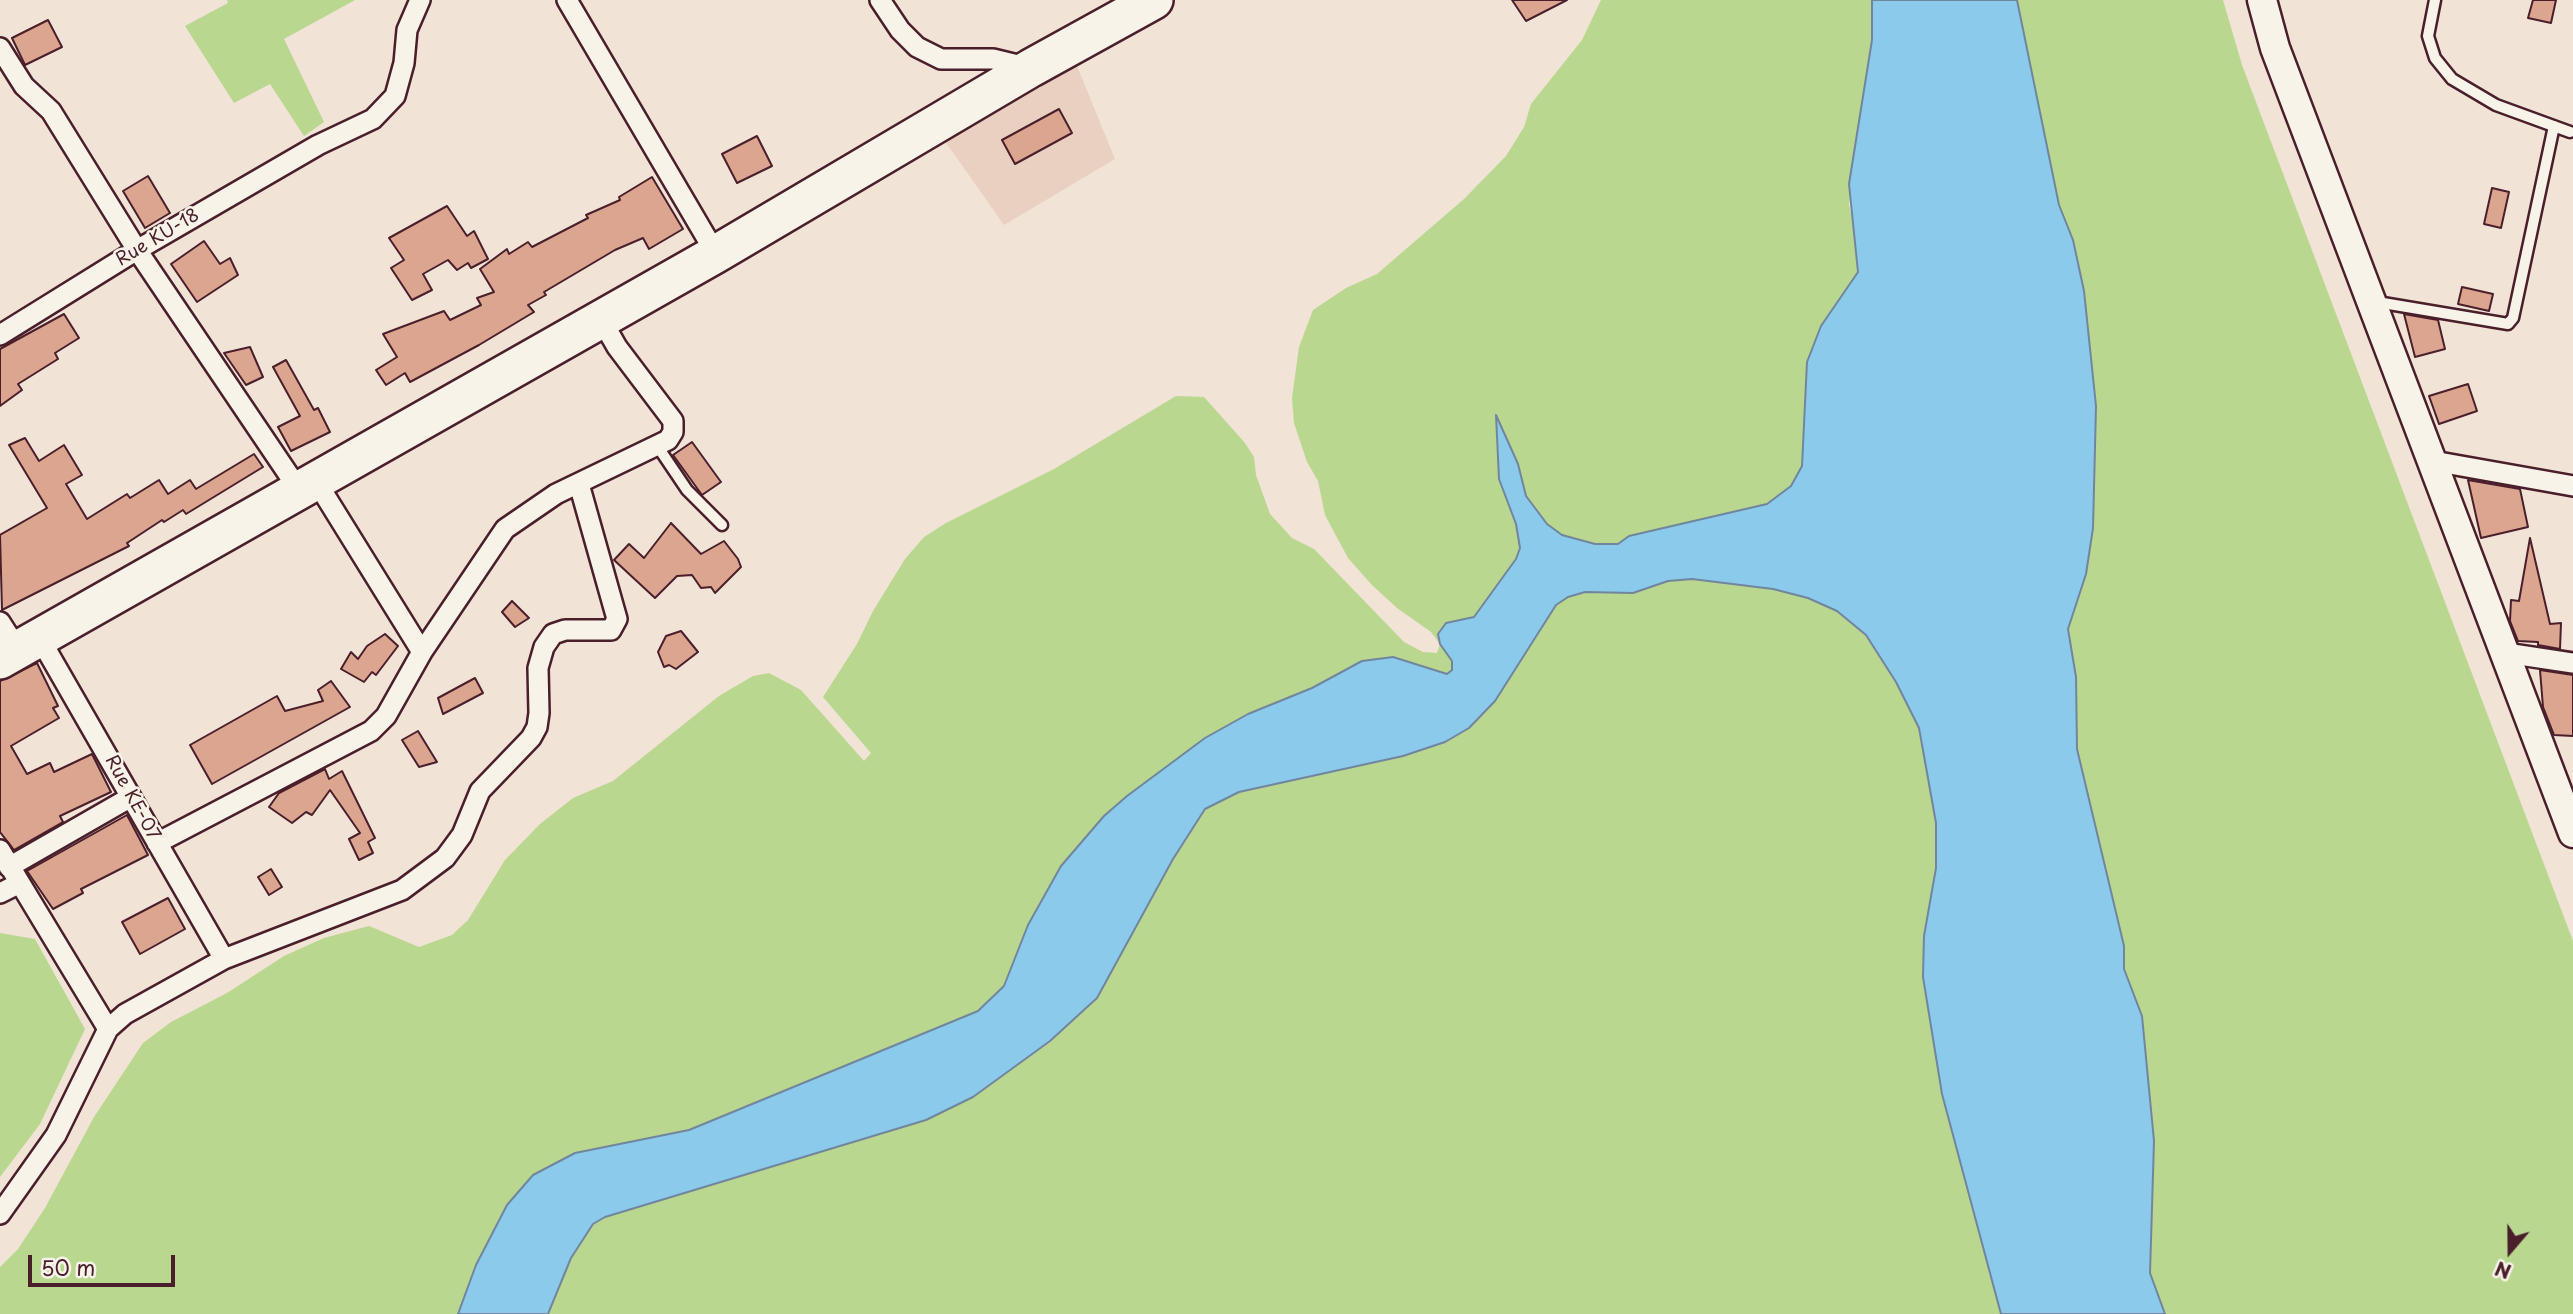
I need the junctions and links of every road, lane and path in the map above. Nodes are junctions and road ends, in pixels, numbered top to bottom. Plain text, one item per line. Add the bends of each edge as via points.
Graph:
1 (420, 0) edge
2 (567, 0) edge
3 (880, 0) edge
4 (1154, 0) edge
5 (2262, 0) edge
6 (2433, 1) edge
7 (0, 48) edge
8 (1031, 68) junction
9 (2554, 126) junction
10 (2570, 132) dead end
11 (137, 250) junction
12 (716, 254) junction
13 (2373, 302) junction
14 (601, 319) junction
15 (0, 335) edge
16 (658, 447) junction
17 (2433, 460) junction
18 (579, 484) junction
19 (308, 486) junction
20 (2573, 486) edge
21 (722, 526) dead end
22 (14, 642) edge
23 (422, 652) junction
24 (2506, 653) junction
25 (2573, 663) edge
26 (131, 797) junction
27 (2573, 833) edge
28 (156, 842) junction
29 (9, 867) edge
30 (0, 893) edge
31 (224, 960) junction
32 (108, 1029) junction
33 (0, 1214) edge

1 - 11 street, Rue KU-18 via 407,30 396,96 373,119 318,145
2 - 12 street
3 - 8 street via 917,47 941,59 993,59
4 - 8 highway
5 - 13 street via 2275,48
6 - 9 lane via 2428,36 2435,58 2452,79 2496,105
7 - 11 street via 24,86 51,111
8 - 12 highway
9 - 10 lane
9 - 13 lane via 2513,318 2508,324
11 - 15 street, Rue KU-18
11 - 19 street
12 - 14 highway
13 - 17 street
14 - 16 street via 673,421 673,432
14 - 19 highway
16 - 18 street
16 - 21 lane via 687,490
17 - 20 street
17 - 24 street
18 - 23 street via 505,529
18 - 31 street via 617,619 611,630 553,634 538,668 537,727 480,791 454,846 402,890
19 - 22 highway
19 - 23 street
22 - 26 street, Rue KE-07
23 - 28 street via 386,716 371,731
24 - 25 street
24 - 27 street
26 - 28 street, Rue KE-07
26 - 29 street
28 - 31 street, Rue KE-07
29 - 30 street
29 - 32 street
31 - 32 street via 125,1014
32 - 33 street via 56,1135

